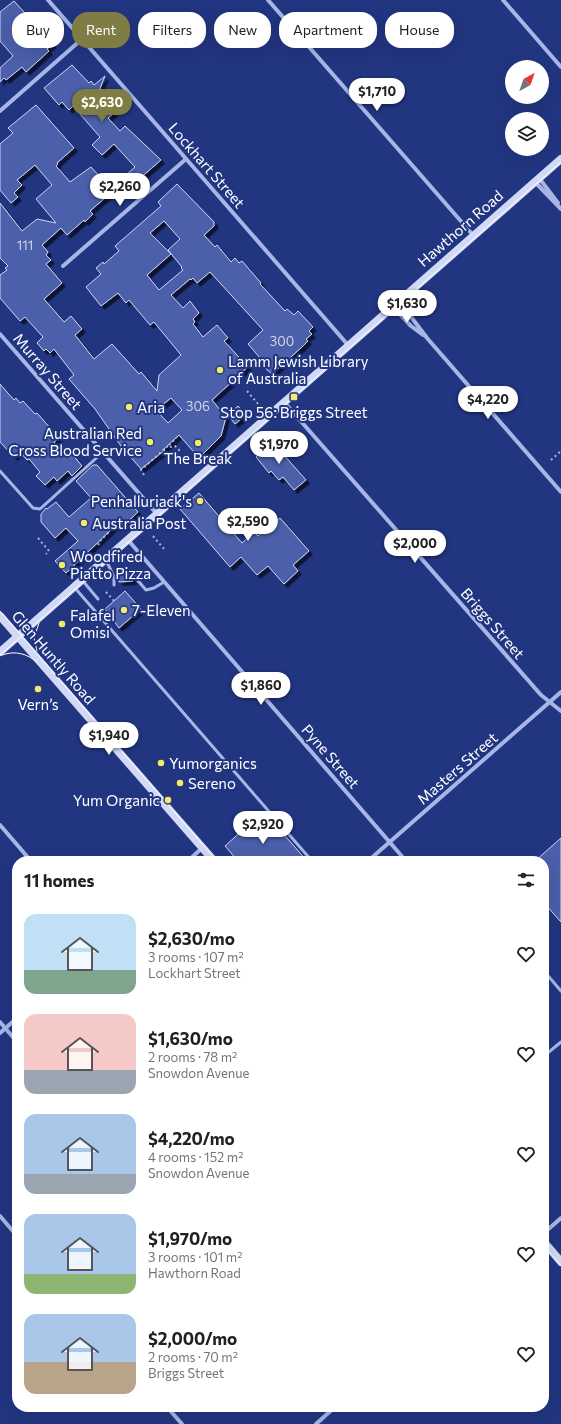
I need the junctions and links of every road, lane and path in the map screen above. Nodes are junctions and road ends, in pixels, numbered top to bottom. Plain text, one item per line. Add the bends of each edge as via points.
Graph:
1 (48, 0) edge
2 (268, 0) edge
3 (503, 0) edge
4 (72, 28) edge
5 (72, 48) edge
6 (90, 48) edge
7 (561, 67) edge
8 (0, 111) edge
9 (561, 158) edge
10 (186, 159) junction
11 (537, 180) junction
12 (561, 208) edge
13 (473, 235) junction
14 (64, 266) dead end
15 (396, 304) junction
16 (0, 334) edge
17 (427, 338) junction
18 (348, 346) junction
19 (247, 391) dead end
20 (284, 402) junction
21 (259, 405) dead end
22 (177, 437) dead end
23 (169, 445) junction
24 (561, 451) edge
25 (103, 452) junction
26 (181, 452) dead end
27 (551, 460) dead end
28 (0, 471) edge
29 (144, 475) dead end
30 (561, 492) edge
31 (156, 514) junction
32 (109, 532) dead end
33 (153, 536) dead end
34 (38, 538) dead end
35 (128, 540) junction
36 (100, 545) dead end
37 (164, 549) dead end
38 (46, 554) dead end
39 (106, 559) junction
40 (118, 576) dead end
41 (133, 576) dead end
42 (114, 577) junction
43 (82, 580) junction
44 (164, 582) junction
45 (114, 585) dead end
46 (74, 587) junction
47 (106, 592) dead end
48 (98, 599) dead end
49 (116, 603) dead end
50 (0, 616) edge
51 (18, 636) junction
52 (0, 652) edge
53 (561, 692) edge
54 (550, 702) junction
55 (561, 711) edge
56 (0, 825) edge
57 (390, 842) junction
58 (202, 848) junction
59 (27, 856) edge
60 (193, 856) edge
61 (207, 856) edge
62 (308, 856) edge
63 (374, 856) edge
64 (402, 856) edge
65 (549, 978) edge
66 (561, 991) edge
67 (0, 1022) edge
68 (12, 1022) edge
69 (5, 1028) junction
70 (0, 1033) edge
71 (12, 1036) edge
72 (561, 1042) edge
73 (549, 1052) edge
74 (0, 1216) edge
75 (561, 1218) edge
76 (549, 1229) edge
77 (12, 1230) edge
78 (549, 1248) edge
79 (561, 1262) edge
80 (171, 1412) edge
81 (329, 1412) edge
82 (182, 1424) edge
83 (316, 1424) edge

1 - 4 street, Lockhart Street
2 - 13 street
3 - 7 street
5 - 8 street
6 - 10 street, Lockhart Street
9 - 11 main road, Hawthorn Road
10 - 14 street
10 - 18 street, Lockhart Street
11 - 12 street
11 - 13 main road, Hawthorn Road
13 - 15 main road, Hawthorn Road
15 - 17 street
15 - 17 street via 411,326
15 - 18 main road, Hawthorn Road
16 - 25 street, Murray Street
17 - 30 street
18 - 20 main road, Hawthorn Road
19 - 21 path
20 - 31 main road, Hawthorn Road
20 - 54 street, Briggs Street via 533,687
22 - 23 path
23 - 26 path via 175,446
23 - 29 path via 141,470
24 - 27 path
25 - 28 lane via 40,509 33,508
25 - 31 street, Murray Street
31 - 35 main road, Hawthorn Road
32 - 36 path via 98,543
33 - 37 path
34 - 38 path via 49,551
35 - 39 main road, Hawthorn Road
35 - 44 street, Pyne Street
39 - 42 lane
39 - 43 main road, Hawthorn Road
40 - 42 lane
41 - 44 lane via 146,590
42 - 45 lane
43 - 46 main road, Hawthorn Road
43 - 48 lane
44 - 57 street, Pyne Street
46 - 51 main road, Hawthorn Road
46 - 62 lane
47 - 49 path
50 - 51 main road, Glen Huntly Road
51 - 52 main road, Hawthorn Road
51 - 58 main road, Glen Huntly Road
53 - 54 street, Masters Street
54 - 55 street, Briggs Street
54 - 57 street, Masters Street
56 - 59 street
57 - 63 street, Masters Street
57 - 64 street, Pyne Street
58 - 60 street
58 - 61 main road, Glen Huntly Road
65 - 66 lane
67 - 69 street
68 - 69 street
69 - 70 street
69 - 71 street
72 - 73 lane
74 - 77 street
75 - 76 street
78 - 79 main road
80 - 82 street
81 - 83 street

